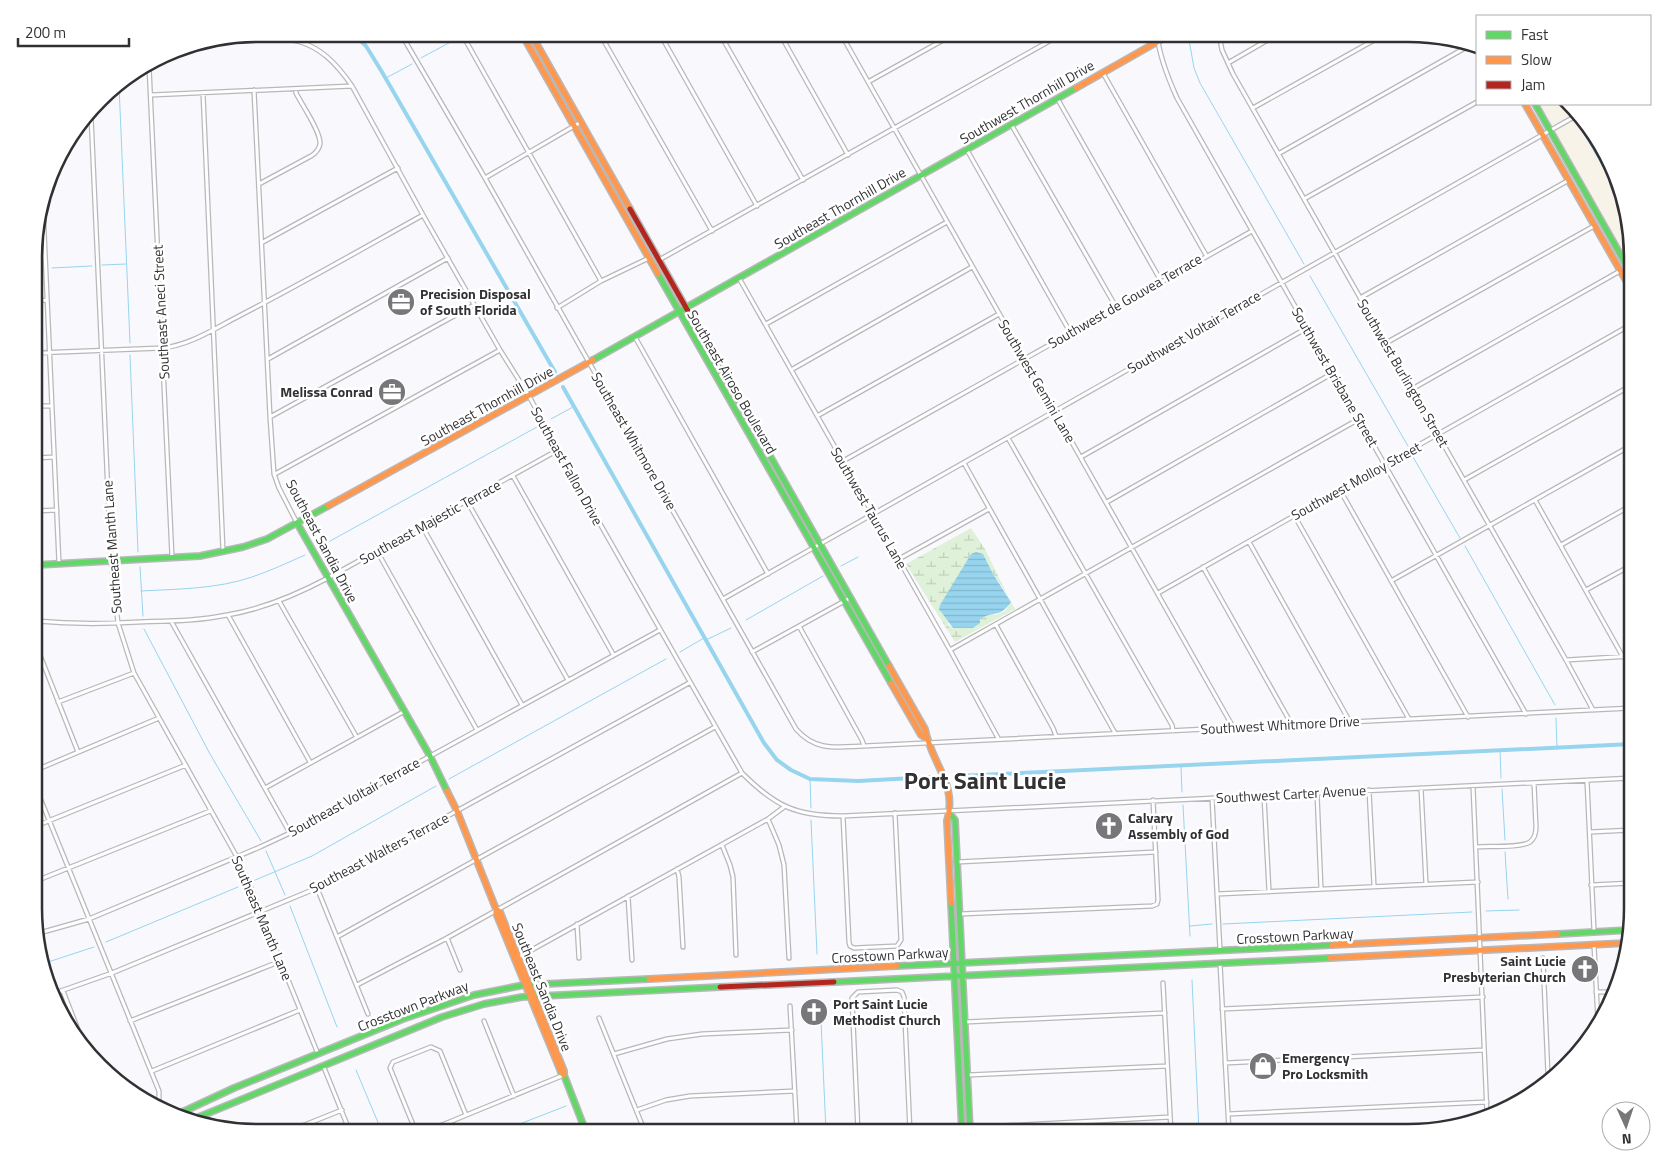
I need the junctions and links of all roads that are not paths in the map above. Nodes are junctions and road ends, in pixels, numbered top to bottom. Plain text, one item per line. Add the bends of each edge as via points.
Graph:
1 (301, 42) edge
2 (407, 42) edge
3 (466, 42) edge
4 (527, 42) edge
5 (536, 42) edge
6 (605, 42) edge
7 (665, 42) edge
8 (725, 42) edge
9 (784, 42) edge
10 (845, 42) edge
11 (940, 42) edge
12 (1048, 42) edge
13 (1156, 42) edge
14 (1158, 42) edge
15 (1220, 42) edge
16 (1264, 42) edge
17 (1371, 42) edge
18 (1462, 50) edge
19 (544, 56) junction
20 (537, 60) junction
21 (1228, 63) junction
22 (149, 72) edge
23 (1102, 72) junction
24 (868, 82) junction
25 (352, 86) junction
26 (296, 89) junction
27 (254, 90) junction
28 (203, 93) junction
29 (151, 95) junction
30 (1057, 98) junction
31 (1476, 103) edge
32 (1526, 105) edge
33 (1536, 105) edge
34 (1253, 108) junction
35 (1572, 118) edge
36 (91, 122) edge
37 (581, 122) junction
38 (1011, 124) junction
39 (574, 126) junction
40 (894, 129) junction
41 (1550, 131) junction
42 (1543, 135) junction
43 (966, 150) junction
44 (528, 152) junction
45 (1278, 154) junction
46 (848, 155) junction
47 (398, 168) junction
48 (920, 175) junction
49 (485, 178) junction
50 (803, 180) junction
51 (1569, 180) junction
52 (259, 184) junction
53 (1573, 188) junction
54 (1304, 199) junction
55 (757, 206) junction
56 (422, 215) junction
57 (1600, 218) junction
58 (947, 222) junction
59 (1594, 226) junction
60 (1252, 230) junction
61 (712, 232) junction
62 (44, 233) edge
63 (44, 240) joint
64 (263, 242) junction
65 (1334, 252) junction
66 (1206, 255) junction
67 (448, 258) junction
68 (649, 258) junction
69 (1622, 258) junction
70 (659, 260) junction
71 (1624, 261) edge
72 (972, 267) junction
73 (1620, 271) junction
74 (739, 278) junction
75 (1624, 278) edge
76 (601, 281) junction
77 (1161, 281) junction
78 (1282, 282) junction
79 (1360, 298) junction
80 (42, 300) edge
81 (47, 300) junction
82 (266, 302) junction
83 (474, 305) junction
84 (1116, 307) junction
85 (558, 308) junction
86 (686, 308) junction
87 (679, 312) junction
88 (999, 314) junction
89 (766, 324) junction
90 (1308, 328) junction
91 (214, 329) junction
92 (1624, 329) edge
93 (1070, 332) junction
94 (634, 337) junction
95 (1386, 343) junction
96 (162, 348) junction
97 (500, 350) junction
98 (102, 351) junction
99 (42, 353) edge
100 (49, 353) junction
101 (268, 359) junction
102 (1025, 359) junction
103 (589, 362) junction
104 (791, 370) junction
105 (1333, 374) junction
106 (1412, 389) junction
107 (1624, 390) edge
108 (528, 396) junction
109 (42, 406) edge
110 (52, 406) junction
111 (1054, 411) junction
112 (817, 416) junction
113 (270, 417) junction
114 (1359, 419) junction
115 (1438, 435) junction
116 (1008, 438) junction
117 (558, 450) junction
118 (1624, 450) edge
119 (54, 457) junction
120 (1081, 457) junction
121 (42, 458) edge
122 (843, 462) junction
123 (964, 463) junction
124 (1385, 464) junction
125 (274, 474) junction
126 (513, 476) junction
127 (1464, 480) junction
128 (1340, 490) junction
129 (1535, 500) junction
130 (467, 501) junction
131 (1107, 502) junction
132 (989, 509) junction
133 (57, 510) junction
134 (1624, 510) edge
135 (42, 511) edge
136 (873, 514) junction
137 (1294, 516) junction
138 (297, 524) junction
139 (422, 526) junction
140 (1489, 526) junction
141 (1249, 542) junction
142 (822, 544) junction
143 (1561, 545) junction
144 (1131, 547) junction
145 (814, 548) junction
146 (377, 551) junction
147 (224, 552) junction
148 (1436, 556) junction
149 (172, 558) junction
150 (899, 559) junction
151 (111, 561) junction
152 (42, 564) edge
153 (59, 564) junction
154 (1203, 567) junction
155 (1624, 569) edge
156 (1086, 573) junction
157 (768, 574) junction
158 (328, 578) junction
159 (1391, 581) junction
160 (1586, 590) junction
161 (1158, 593) junction
162 (851, 598) junction
163 (723, 599) junction
164 (1041, 599) junction
165 (279, 601) junction
166 (844, 602) junction
167 (228, 615) junction
168 (171, 621) junction
169 (42, 622) edge
170 (118, 623) junction
171 (996, 625) junction
172 (799, 626) junction
173 (660, 630) junction
174 (950, 650) junction
175 (752, 652) junction
176 (614, 654) junction
177 (1623, 657) joint
178 (1566, 660) junction
179 (42, 661) edge
180 (134, 673) junction
181 (568, 680) junction
182 (689, 683) junction
183 (58, 702) junction
184 (522, 705) junction
185 (1624, 708) edge
186 (1593, 710) junction
187 (403, 712) junction
188 (1526, 714) junction
189 (1468, 717) junction
190 (159, 718) junction
191 (1409, 719) junction
192 (1350, 722) junction
193 (1292, 725) junction
194 (715, 727) junction
195 (1233, 727) junction
196 (477, 730) junction
197 (1173, 731) junction
198 (1115, 733) junction
199 (356, 736) junction
200 (1056, 736) junction
201 (998, 738) junction
202 (928, 741) junction
203 (864, 746) junction
204 (78, 752) junction
205 (430, 756) junction
206 (310, 762) junction
207 (186, 765) junction
208 (42, 767) edge
209 (742, 773) junction
210 (1624, 778) edge
211 (1587, 780) junction
212 (1534, 783) junction
213 (1473, 786) junction
214 (264, 788) junction
215 (1421, 788) junction
216 (1369, 790) junction
217 (1317, 793) junction
218 (1264, 796) junction
219 (1212, 798) junction
220 (1153, 800) junction
221 (42, 803) edge
222 (784, 807) junction
223 (210, 811) junction
224 (457, 811) junction
225 (950, 812) junction
226 (895, 813) junction
227 (843, 816) junction
228 (768, 819) junction
229 (49, 821) junction
230 (42, 824) edge
231 (1624, 830) edge
232 (1590, 832) junction
233 (290, 833) junction
234 (722, 844) junction
235 (1476, 847) junction
236 (1156, 852) junction
237 (237, 857) junction
238 (477, 861) junction
239 (957, 862) junction
240 (69, 869) junction
241 (676, 870) junction
242 (42, 880) edge
243 (1478, 882) junction
244 (1624, 883) edge
245 (1426, 884) junction
246 (1591, 885) junction
247 (1374, 886) junction
248 (316, 888) junction
249 (1321, 889) junction
250 (1269, 891) junction
251 (1218, 894) junction
252 (628, 896) junction
253 (496, 909) junction
254 (260, 912) junction
255 (960, 914) junction
256 (89, 920) junction
257 (577, 924) junction
258 (1622, 930) edge
259 (44, 932) edge
260 (1594, 932) junction
261 (337, 937) junction
262 (447, 938) junction
263 (1481, 938) junction
264 (1620, 943) edge
265 (1594, 945) junction
266 (683, 947) dead end
267 (1482, 950) junction
268 (1220, 951) junction
269 (736, 955) dead end
270 (519, 956) junction
271 (579, 958) dead end
272 (789, 958) dead end
273 (1542, 958) dead end
274 (632, 960) dead end
275 (281, 961) junction
276 (1220, 962) junction
277 (962, 963) junction
278 (954, 964) junction
279 (460, 970) dead end
280 (112, 973) junction
281 (954, 975) junction
282 (963, 975) junction
283 (1163, 983) dead end
284 (526, 984) junction
285 (357, 985) junction
286 (63, 991) junction
287 (60, 992) edge
288 (1596, 992) junction
289 (1606, 992) edge
290 (531, 996) junction
291 (1483, 997) junction
292 (790, 1006) dead end
293 (1222, 1009) junction
294 (300, 1010) junction
295 (1597, 1011) edge
296 (1165, 1013) junction
297 (368, 1014) dead end
298 (599, 1018) dead end
299 (74, 1020) edge
300 (130, 1021) junction
301 (484, 1021) dead end
302 (965, 1022) junction
303 (792, 1030) junction
304 (1484, 1050) junction
305 (318, 1054) junction
306 (614, 1054) junction
307 (1225, 1062) junction
308 (323, 1065) junction
309 (1167, 1066) junction
310 (152, 1071) junction
311 (1548, 1072) edge
312 (564, 1075) junction
313 (967, 1075) junction
314 (795, 1091) junction
315 (239, 1093) junction
316 (514, 1096) junction
317 (159, 1099) edge
318 (1487, 1102) junction
319 (1487, 1108) edge
320 (342, 1110) junction
321 (637, 1110) junction
322 (187, 1111) edge
323 (1228, 1114) junction
324 (200, 1115) edge
325 (466, 1115) junction
326 (1170, 1117) junction
327 (307, 1124) edge
328 (347, 1124) edge
329 (413, 1124) edge
330 (444, 1124) edge
331 (582, 1124) edge
332 (642, 1124) edge
333 (797, 1124) edge
334 (858, 1124) edge
335 (910, 1124) edge
336 (962, 1124) edge
337 (970, 1124) edge
338 (1062, 1124) edge
339 (1170, 1124) edge
340 (1229, 1124) edge

1 - 25 street, Southeast Fallon Drive via 334,62
2 - 49 street, Southeast Whitmore Drive
3 - 44 street
4 - 20 main road, Southeast Airoso Boulevard
5 - 19 main road, Southeast Airoso Boulevard
6 - 61 street
7 - 55 street
8 - 50 street
9 - 46 street
10 - 24 street, Southwest Gemini Lane
11 - 24 street
12 - 40 street
13 - 23 main road, Southwest Thornhill Drive
14 - 60 street, Southwest Brisbane Street via 1177,98
15 - 21 street, Southwest Burlington Street
16 - 21 street
17 - 34 street
18 - 45 street
19 - 20 main road
19 - 37 main road, Southeast Airoso Boulevard
20 - 39 main road, Southeast Airoso Boulevard
21 - 34 street, Southwest Burlington Street
22 - 29 street, Southeast Aneci Street
23 - 30 main road, Southwest Thornhill Drive
23 - 66 street
24 - 40 street, Southwest Gemini Lane
25 - 26 street
25 - 47 street, Southeast Fallon Drive
26 - 27 street
26 - 52 street via 319,135 318,150
27 - 28 street
27 - 52 street, Southeast Sandia Drive
28 - 29 street
28 - 91 street
29 - 96 street, Southeast Aneci Street
30 - 38 main road, Southwest Thornhill Drive
30 - 77 street
31 - 54 street
32 - 42 main road
33 - 41 main road
34 - 45 street, Southwest Burlington Street
35 - 41 street, Southwest Voltair Terrace
36 - 98 street, Southeast Manth Lane
37 - 39 street
37 - 70 main road, Southeast Airoso Boulevard
38 - 43 main road, Southwest Thornhill Drive
38 - 84 street
39 - 44 street
39 - 68 main road, Southeast Airoso Boulevard
40 - 46 street
40 - 48 street, Southwest Gemini Lane
41 - 42 street, Southwest Voltair Terrace
41 - 57 main road
42 - 51 main road
42 - 65 street, Southwest Voltair Terrace
43 - 48 main road, Southwest Thornhill Drive
43 - 93 street
44 - 49 street
44 - 76 street
45 - 54 street, Southwest Burlington Street
46 - 50 street
47 - 56 street, Southeast Fallon Drive
47 - 64 street
48 - 58 street, Southwest Gemini Lane
48 - 74 main road, Southeast Thornhill Drive
49 - 85 street, Southeast Whitmore Drive
50 - 55 street
51 - 53 main road
51 - 79 street
52 - 64 street, Southeast Sandia Drive
53 - 57 main road via 1578,190 1594,218
53 - 59 main road
54 - 65 street, Southwest Burlington Street
55 - 61 street
56 - 67 street, Southeast Fallon Drive
56 - 82 street
57 - 69 main road
58 - 72 street, Southwest Gemini Lane
58 - 89 street
59 - 69 main road via 1604,231
59 - 73 main road
59 - 95 street
60 - 66 street, Southwest de Gouvea Terrace
60 - 78 street, Southwest Brisbane Street
61 - 70 street
62 - 63 street
63 - 81 street
64 - 82 street, Southeast Sandia Drive
65 - 78 street, Southwest Voltair Terrace
65 - 79 street, Southwest Burlington Street
66 - 77 street, Southwest de Gouvea Terrace
67 - 83 street, Southeast Fallon Drive
67 - 101 street
68 - 76 street
68 - 87 main road, Southeast Airoso Boulevard
69 - 71 main road
70 - 86 main road, Southeast Airoso Boulevard
72 - 88 street, Southwest Gemini Lane
72 - 104 street
73 - 75 main road
73 - 106 street
74 - 86 main road, Southeast Thornhill Drive
74 - 89 street, Southwest Taurus Lane
76 - 85 street
77 - 84 street, Southwest de Gouvea Terrace
78 - 90 street, Southwest Brisbane Street
78 - 111 street, Southwest Voltair Terrace
79 - 95 street, Southwest Burlington Street
80 - 81 street
81 - 100 street
82 - 91 street
82 - 101 street, Southeast Sandia Drive
83 - 97 street, Southeast Fallon Drive
83 - 113 street
84 - 93 street, Southwest de Gouvea Terrace
85 - 103 street, Southeast Whitmore Drive
86 - 87 main road, Southeast Thornhill Drive
86 - 142 main road, Southeast Airoso Boulevard
87 - 94 main road, Southeast Thornhill Drive
87 - 145 main road, Southeast Airoso Boulevard
88 - 102 street, Southwest Gemini Lane
88 - 112 street
89 - 104 street, Southwest Taurus Lane
90 - 105 street, Southwest Brisbane Street
90 - 120 street
91 - 96 street via 190,342
91 - 147 street
92 - 115 street, Southwest Molloy Street
93 - 102 street, Southwest de Gouvea Terrace
94 - 103 main road, Southeast Thornhill Drive
94 - 157 street
95 - 106 street, Southwest Burlington Street
96 - 98 street
96 - 149 street, Southeast Aneci Street
97 - 108 street, Southeast Fallon Drive
97 - 125 street
98 - 100 street
98 - 151 street, Southeast Manth Lane
99 - 100 street
100 - 110 street
101 - 113 street, Southeast Sandia Drive
102 - 111 street, Southwest Gemini Lane
102 - 122 street, Southwest de Gouvea Terrace
103 - 108 main road, Southeast Thornhill Drive
103 - 163 street, Southeast Whitmore Drive
104 - 112 street, Southwest Taurus Lane
105 - 114 street, Southwest Brisbane Street
105 - 131 street
106 - 115 street, Southwest Burlington Street
107 - 127 street
108 - 117 street, Southeast Fallon Drive
108 - 138 main road, Southeast Thornhill Drive
109 - 110 street
110 - 119 street
111 - 116 street, Southwest Voltair Terrace
111 - 120 street, Southwest Gemini Lane
112 - 122 street, Southwest Taurus Lane
113 - 125 street, Southeast Sandia Drive
114 - 124 street, Southwest Brisbane Street
114 - 144 street
115 - 124 street, Southwest Molloy Street
115 - 127 street, Southwest Burlington Street
116 - 123 street, Southwest Voltair Terrace
116 - 156 street
117 - 126 street, Southeast Majestic Terrace
117 - 173 street, Southeast Fallon Drive
118 - 129 street
119 - 121 street
119 - 133 street
120 - 131 street, Southwest Gemini Lane
122 - 136 street, Southwest Taurus Lane
123 - 132 street
123 - 136 street, Southwest Voltair Terrace
124 - 128 street, Southwest Molloy Street
124 - 148 street, Southwest Brisbane Street
125 - 138 street, Southeast Sandia Drive
126 - 130 street, Southeast Majestic Terrace
126 - 176 street
127 - 140 street, Southwest Burlington Street
128 - 137 street, Southwest Molloy Street
128 - 159 street
129 - 140 street
129 - 143 street
130 - 139 street, Southeast Majestic Terrace
130 - 181 street
131 - 144 street, Southwest Gemini Lane
132 - 150 street
132 - 164 street
133 - 135 street
133 - 153 street
134 - 143 street
136 - 142 street, Southwest Voltair Terrace
136 - 150 street, Southwest Taurus Lane
137 - 141 street, Southwest Molloy Street
137 - 191 street
138 - 147 main road, Southeast Thornhill Drive via 267,539
138 - 158 main road, Southeast Sandia Drive
139 - 146 street, Southeast Majestic Terrace
139 - 184 street
140 - 148 street
140 - 178 street, Southwest Burlington Street
141 - 154 street, Southwest Molloy Street
141 - 192 street
142 - 145 street, Southwest Voltair Terrace
142 - 162 main road, Southeast Airoso Boulevard
143 - 160 street
144 - 156 street
144 - 161 street, Southwest Gemini Lane
145 - 157 street
145 - 166 main road, Southeast Airoso Boulevard
146 - 158 street, Southeast Majestic Terrace
146 - 196 street
147 - 149 main road, Southeast Thornhill Drive
148 - 159 street
148 - 188 street, Southwest Brisbane Street
149 - 151 main road, Southeast Thornhill Drive
150 - 174 street, Southwest Taurus Lane
151 - 153 main road, Southeast Thornhill Drive
151 - 170 street, Southeast Manth Lane
152 - 153 main road, Southeast Thornhill Drive
154 - 161 street, Southwest Molloy Street
154 - 193 street
155 - 160 street
156 - 164 street
156 - 197 street
157 - 163 street
158 - 165 street, Southeast Majestic Terrace
158 - 187 main road, Southeast Sandia Drive
159 - 189 street
160 - 177 street
161 - 195 street, Southwest Gemini Lane
162 - 166 street
162 - 202 main road, Southeast Airoso Boulevard via 925,729
163 - 175 street, Southeast Whitmore Drive
164 - 171 street
164 - 198 street
165 - 167 street, Southeast Majestic Terrace
165 - 199 street
166 - 172 street
166 - 202 main road, Southeast Airoso Boulevard via 912,721
167 - 168 street, Southeast Majestic Terrace
167 - 206 street
168 - 170 street, Southeast Majestic Terrace
168 - 214 street
169 - 170 street, Southeast Majestic Terrace
170 - 180 street, Southeast Manth Lane
171 - 174 street
171 - 200 street
172 - 175 street
172 - 203 street
173 - 176 street, Southeast Voltair Terrace
173 - 182 street, Southeast Fallon Drive
174 - 201 street, Southwest Taurus Lane
175 - 203 street, Southeast Whitmore Drive via 803,737 830,747
176 - 181 street, Southeast Voltair Terrace
177 - 178 street
178 - 186 street, Southwest Burlington Street
179 - 183 street
180 - 183 street
180 - 190 street, Southeast Manth Lane
181 - 184 street, Southeast Voltair Terrace
182 - 194 street, Southeast Fallon Drive
182 - 224 street, Southeast Walters Terrace
183 - 204 street
184 - 196 street, Southeast Voltair Terrace
185 - 186 street, Southwest Whitmore Drive
186 - 188 street, Southwest Whitmore Drive
187 - 199 street
187 - 205 main road, Southeast Sandia Drive
188 - 189 street, Southwest Whitmore Drive
189 - 191 street, Southwest Whitmore Drive
190 - 204 street
190 - 207 street, Southeast Manth Lane
191 - 192 street, Southwest Whitmore Drive
192 - 193 street, Southwest Whitmore Drive
193 - 195 street, Southwest Whitmore Drive
194 - 209 street, Southeast Fallon Drive
194 - 238 street
195 - 197 street, Southwest Whitmore Drive
196 - 205 street, Southeast Voltair Terrace
197 - 198 street, Southwest Whitmore Drive
198 - 200 street, Southwest Whitmore Drive
199 - 206 street
200 - 201 street, Southwest Whitmore Drive
201 - 202 street, Southwest Whitmore Drive
202 - 203 street, Southeast Whitmore Drive
202 - 225 main road, Southeast Airoso Boulevard via 942,769
204 - 208 street
205 - 224 main road, Southeast Sandia Drive
205 - 233 street, Southeast Voltair Terrace
206 - 214 street
207 - 223 street, Southeast Manth Lane
207 - 229 street
209 - 222 street, Southeast Fallon Drive via 760,791
209 - 253 street
210 - 211 street, Southwest Carter Avenue
211 - 212 street, Southwest Carter Avenue
211 - 232 street
212 - 213 street, Southwest Carter Avenue
212 - 235 street via 1536,834 1533,839 1524,844
213 - 215 street, Southwest Carter Avenue
213 - 235 street
214 - 233 street
215 - 216 street, Southwest Carter Avenue
215 - 245 street
216 - 217 street, Southwest Carter Avenue
216 - 247 street
217 - 218 street, Southwest Carter Avenue
217 - 249 street
218 - 219 street, Southwest Carter Avenue
218 - 250 street
219 - 220 street, Southwest Carter Avenue
219 - 251 street
220 - 225 street, Southwest Carter Avenue
220 - 236 street
221 - 229 street
222 - 227 street, Southeast Fallon Drive via 808,814
222 - 228 street
223 - 237 street, Southeast Manth Lane
223 - 240 street
224 - 238 main road, Southeast Sandia Drive
224 - 248 street, Southeast Walters Terrace
225 - 226 street, Southwest Carter Avenue
225 - 239 main road, Southeast Airoso Boulevard via 955,820
225 - 278 main road, Southeast Airoso Boulevard via 947,821
226 - 227 street, Southwest Carter Avenue
226 - 227 street via 901,940 897,946 850,946
228 - 234 street
228 - 272 street via 784,865
229 - 230 street
229 - 240 street
231 - 232 street
232 - 246 street
233 - 237 street, Southeast Voltair Terrace
234 - 241 street
234 - 269 street via 733,877
235 - 243 street
236 - 239 street
236 - 255 street via 1158,900 1152,906
237 - 254 street, Southeast Manth Lane
237 - 256 street, Southeast Voltair Terrace
238 - 253 main road, Southeast Sandia Drive
238 - 261 street
239 - 255 main road, Southeast Airoso Boulevard
240 - 242 street
240 - 256 street
241 - 252 street
241 - 266 street via 680,877
243 - 245 street
243 - 263 street
244 - 246 street
245 - 247 street
246 - 260 street
247 - 249 street
248 - 254 street, Southeast Walters Terrace
248 - 261 street
249 - 250 street
250 - 251 street
251 - 268 street
252 - 257 street
252 - 274 street
253 - 262 street
253 - 270 main road, Southeast Sandia Drive
253 - 284 main road, Southeast Sandia Drive
254 - 275 street, Southeast Manth Lane
254 - 280 street, Southeast Walters Terrace
255 - 277 main road, Southeast Airoso Boulevard
256 - 259 street, Southeast Voltair Terrace
256 - 280 street
257 - 270 street
257 - 271 street
258 - 260 main road, Crosstown Parkway
260 - 263 main road, Crosstown Parkway
261 - 285 street
262 - 279 street
262 - 285 street
263 - 267 street
263 - 268 main road, Crosstown Parkway
264 - 265 main road, Crosstown Parkway
265 - 267 main road, Crosstown Parkway
265 - 288 street
267 - 276 main road, Crosstown Parkway
267 - 291 street
268 - 277 main road, Crosstown Parkway
270 - 284 main road, Southeast Sandia Drive
273 - 311 street
275 - 294 street, Southeast Manth Lane
275 - 300 street
276 - 282 main road, Crosstown Parkway
276 - 293 street
277 - 278 main road, Crosstown Parkway
277 - 282 main road, Southeast Airoso Boulevard
278 - 281 main road, Southeast Airoso Boulevard
278 - 284 main road, Crosstown Parkway
280 - 286 street, Southeast Walters Terrace
280 - 300 street
281 - 282 main road, Crosstown Parkway
281 - 290 main road, Crosstown Parkway
281 - 336 main road, Southeast Airoso Boulevard
282 - 302 main road, Southeast Airoso Boulevard
283 - 296 street
284 - 290 main road, Southeast Sandia Drive
284 - 305 main road, Crosstown Parkway via 450,1002
285 - 297 street
286 - 287 street, Southeast Walters Terrace
286 - 299 street
288 - 289 street
288 - 295 street
290 - 308 main road, Crosstown Parkway via 463,1009
290 - 312 main road, Southeast Sandia Drive
291 - 293 street
291 - 304 street
292 - 303 street
293 - 307 street
294 - 305 street, Southeast Manth Lane
294 - 310 street
296 - 302 street
296 - 309 street
298 - 306 street
300 - 310 street
301 - 316 street
302 - 313 main road, Southeast Airoso Boulevard
303 - 306 street via 667,1038
303 - 314 street
304 - 307 street
304 - 318 street
305 - 315 main road, Crosstown Parkway
306 - 321 street
307 - 323 street
308 - 315 main road, Crosstown Parkway
308 - 320 street
309 - 313 street
309 - 326 street
310 - 317 street
312 - 316 street
312 - 331 main road, Southeast Sandia Drive
313 - 337 main road, Southeast Airoso Boulevard
314 - 321 street via 690,1096
314 - 333 street
315 - 322 main road, Crosstown Parkway
315 - 324 main road, Crosstown Parkway
316 - 325 street
318 - 319 street
318 - 323 street
320 - 327 street
320 - 328 street
321 - 332 street
323 - 340 street
325 - 329 street via 440,1051 431,1047 393,1062 390,1068
325 - 330 street
326 - 338 street
326 - 339 street
334 - 335 street via 852,998 858,992 898,990 903,994

